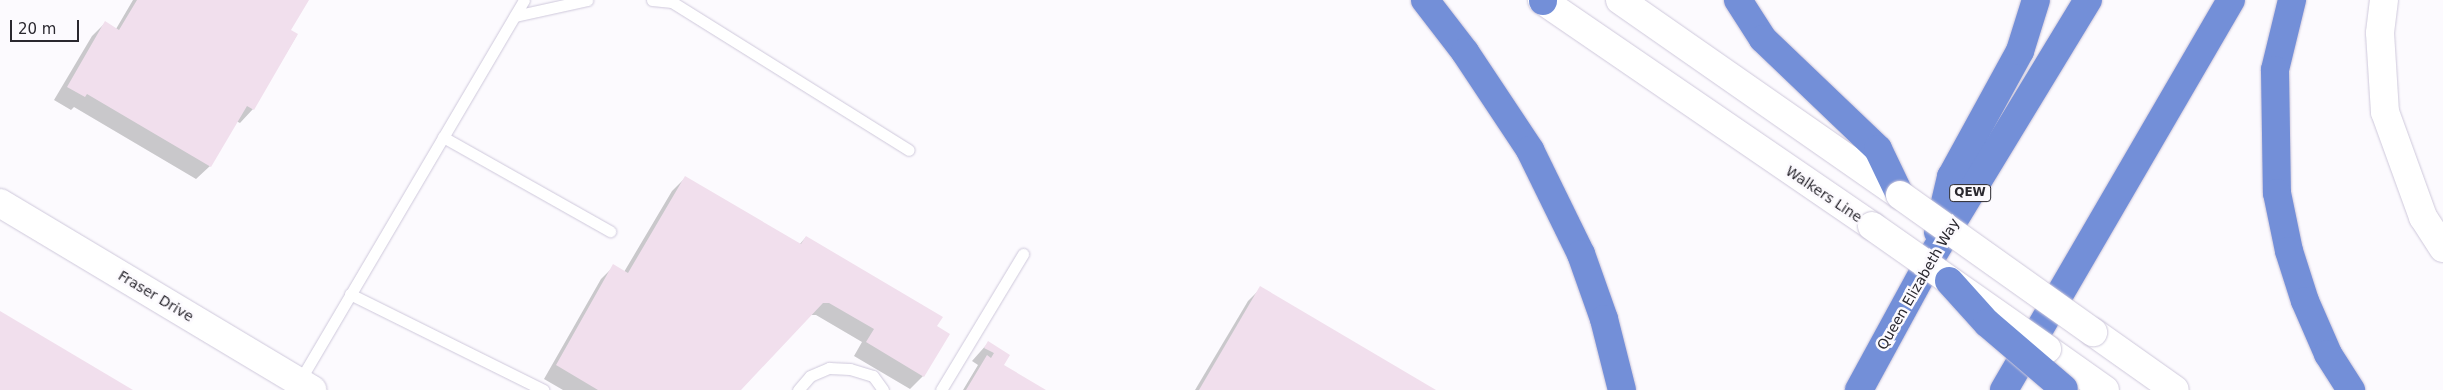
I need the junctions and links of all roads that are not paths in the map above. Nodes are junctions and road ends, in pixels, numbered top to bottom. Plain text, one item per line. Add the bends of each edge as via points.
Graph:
1 (524, 0) edge
2 (587, 0) edge
3 (652, 0) edge
4 (1424, 0) edge
5 (1543, 0) edge
6 (1620, 0) edge
7 (1738, 0) edge
8 (2036, 0) edge
9 (2088, 0) edge
10 (2292, 0) edge
11 (2384, 0) edge
12 (2226, 10) edge
13 (515, 16) junction
14 (443, 137) junction
15 (910, 150) dead end
16 (1900, 195) junction
17 (0, 203) edge
18 (610, 231) dead end
19 (2443, 248) edge
20 (1023, 254) dead end
21 (1931, 258) junction
22 (1950, 281) junction
23 (350, 294) junction
24 (305, 386) edge
25 (543, 390) edge
26 (798, 390) edge
27 (884, 390) edge
28 (941, 390) edge
29 (1622, 390) edge
30 (1859, 390) edge
31 (2004, 390) edge
32 (2010, 390) edge
33 (2064, 390) edge
34 (2105, 390) edge
35 (2175, 390) edge
36 (2351, 390) edge

1 - 13 lane
2 - 13 lane
3 - 15 lane via 672,2
4 - 29 highway via 1530,150 1581,254 1604,319
5 - 22 main road, Walkers Line, bridge
6 - 16 main road
7 - 16 highway via 1763,39 1878,149
8 - 21 highway via 2020,51 1951,177
9 - 21 highway, Queen Elizabeth Way / QEW
10 - 36 highway via 2275,70 2276,193 2288,251 2305,301 2328,354
11 - 19 main road via 2380,33 2385,112 2423,217
12 - 31 highway
12 - 32 highway
13 - 14 lane
14 - 18 lane
14 - 23 lane
16 - 35 main road, bridge
17 - 24 main road, Fraser Drive
20 - 28 lane
21 - 30 highway, Queen Elizabeth Way / QEW
22 - 33 highway, bridge via 1988,324
22 - 34 main road, Walkers Line, bridge
23 - 24 lane
23 - 25 lane
26 - 27 lane via 810,376 829,368 850,369 873,376

